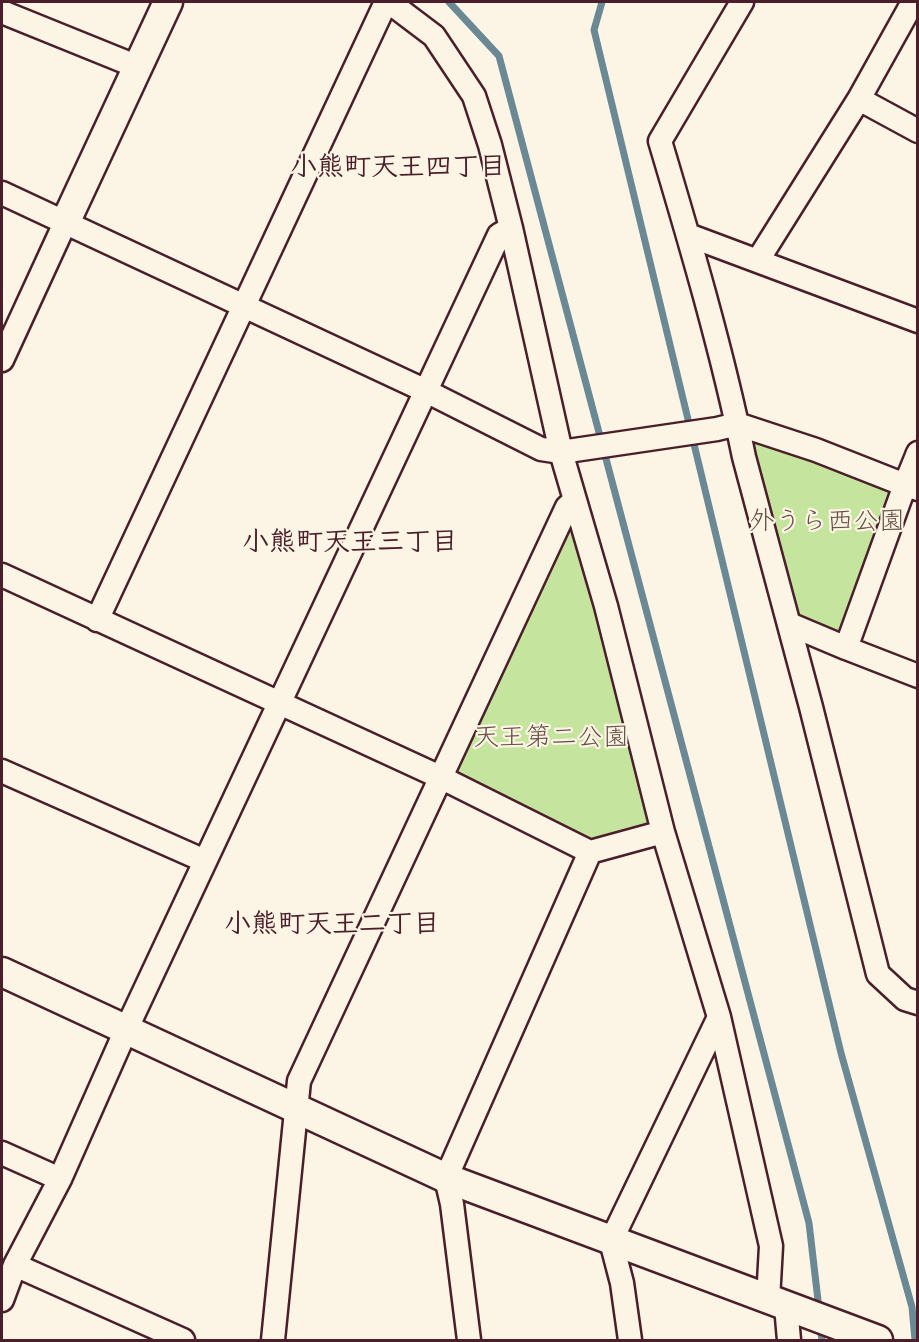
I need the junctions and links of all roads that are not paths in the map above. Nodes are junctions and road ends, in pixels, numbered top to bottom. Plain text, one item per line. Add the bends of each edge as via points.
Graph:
1 (168, 2) edge
2 (388, 2) edge
3 (742, 2) edge
4 (913, 2) edge
5 (9, 10) edge
6 (138, 67) junction
7 (860, 99) junction
8 (918, 131) edge
9 (2, 193) edge
10 (65, 223) junction
11 (511, 228) junction
12 (688, 235) junction
13 (758, 260) junction
14 (245, 306) junction
15 (918, 321) edge
16 (2, 360) edge
17 (426, 390) junction
18 (727, 426) junction
19 (561, 452) junction
20 (918, 453) edge
21 (911, 487) edge
22 (574, 501) junction
23 (2, 575) edge
24 (97, 620) junction
25 (789, 624) junction
26 (846, 648) junction
27 (918, 676) edge
28 (280, 703) junction
29 (2, 771) edge
30 (441, 777) junction
31 (663, 832) junction
32 (590, 852) junction
33 (205, 861) junction
34 (2, 972) edge
35 (918, 1003) edge
36 (719, 1017) junction
37 (126, 1030) junction
38 (296, 1109) junction
39 (2, 1153) edge
40 (446, 1178) junction
41 (60, 1179) junction
42 (611, 1241) junction
43 (15, 1265) junction
44 (2, 1300) edge
45 (783, 1306) junction
46 (867, 1336) edge
47 (183, 1341) edge
48 (273, 1341) edge
49 (470, 1341) edge
50 (630, 1341) edge
51 (789, 1341) edge

1 - 6 street
2 - 11 street via 434,36 474,96
2 - 14 street
3 - 12 street via 660,141
4 - 7 street
5 - 6 street
6 - 10 street
7 - 8 street
7 - 13 street
9 - 10 street
10 - 14 street
10 - 16 street
11 - 17 street via 499,235
11 - 19 street
12 - 13 street
12 - 18 street
13 - 15 street
14 - 17 street
14 - 24 street
17 - 19 street via 541,449
17 - 28 street
18 - 19 street
18 - 21 street via 816,450
18 - 25 street via 744,457
19 - 22 street
20 - 21 street
21 - 26 street
22 - 30 street via 567,507
22 - 31 street via 606,606
23 - 24 street
24 - 28 street
25 - 26 street
25 - 35 street via 878,974 905,999
26 - 27 street
28 - 30 street
28 - 33 street
29 - 33 street
30 - 32 street
30 - 38 street via 299,1081
31 - 32 street
31 - 36 street
32 - 40 street
33 - 37 street
34 - 37 street
36 - 42 street
36 - 45 street
37 - 38 street
37 - 41 street
38 - 40 street
38 - 48 street
39 - 41 street
40 - 42 street
40 - 49 street
41 - 43 street
42 - 45 street
42 - 50 street
43 - 44 street
43 - 47 street
45 - 46 street
45 - 51 street

